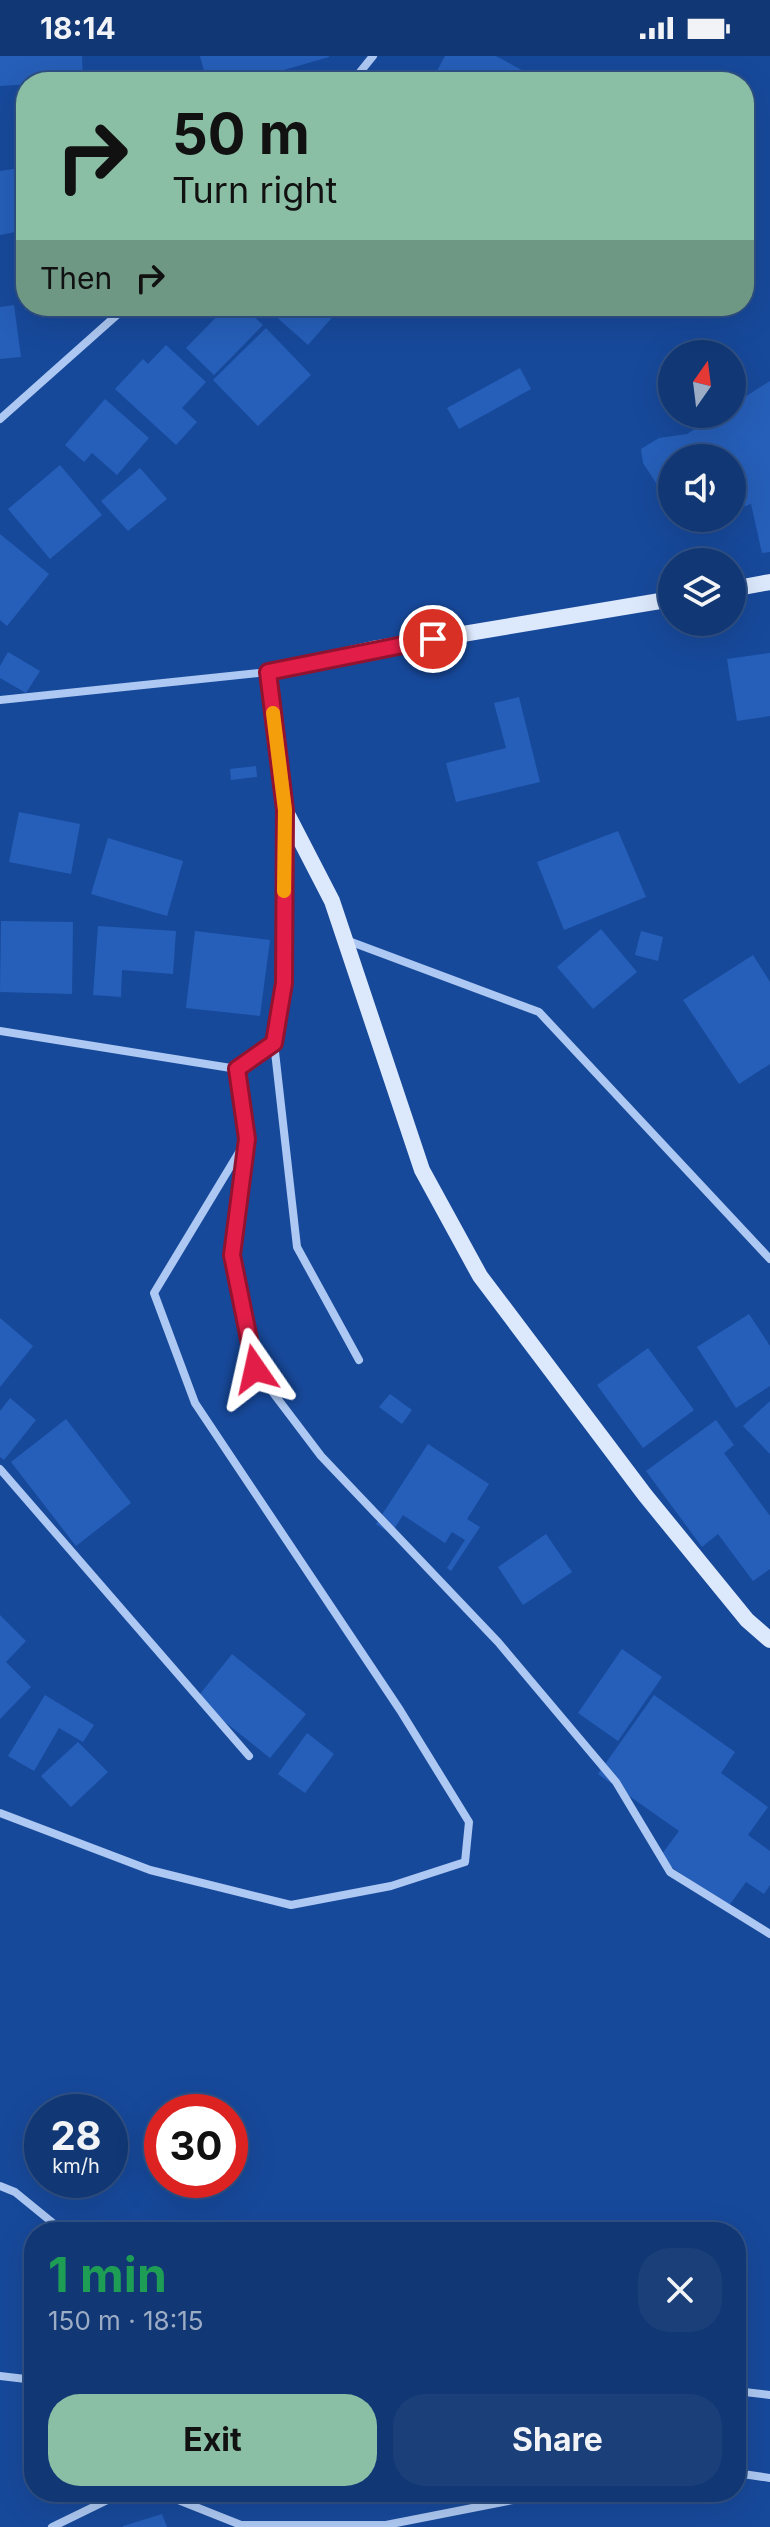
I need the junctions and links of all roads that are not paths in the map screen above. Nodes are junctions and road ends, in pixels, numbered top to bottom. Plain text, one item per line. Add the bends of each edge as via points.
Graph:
1 (373, 56) edge
2 (360, 72) edge
3 (116, 316) edge
4 (0, 419) edge
5 (770, 582) edge
6 (746, 586) edge
7 (658, 601) edge
8 (268, 672) junction
9 (0, 700) edge
10 (285, 810) junction
11 (345, 940) junction
12 (0, 1031) edge
13 (274, 1043) junction
14 (237, 1069) junction
15 (247, 1139) junction
16 (770, 1259) edge
17 (359, 1360) dead end
18 (0, 1469) edge
19 (770, 1640) edge
20 (249, 1756) dead end
21 (0, 1813) edge
22 (770, 1934) edge
23 (0, 2186) edge
24 (52, 2222) edge
25 (0, 2376) edge
26 (24, 2379) edge
27 (746, 2392) edge
28 (770, 2395) edge
29 (746, 2474) edge
30 (770, 2478) edge
31 (103, 2502) edge
32 (183, 2502) edge
33 (504, 2502) edge
34 (385, 2526) edge
35 (52, 2527) edge

1 - 2 street
3 - 4 street
5 - 6 street
7 - 8 street
8 - 9 street
8 - 10 street
10 - 11 street via 332,901
10 - 13 street via 284,983
11 - 16 street via 539,1012
11 - 19 street via 422,1170 480,1276 645,1495 747,1620
12 - 14 street
13 - 14 street
13 - 17 street via 297,1247
14 - 15 street
15 - 21 street via 154,1293 195,1403 469,1822 465,1862 391,1886 291,1905 150,1870
15 - 22 street via 232,1255 255,1369 321,1456 498,1642 616,1782 670,1872
18 - 20 street
23 - 24 street
25 - 26 street
27 - 28 street
29 - 30 street
31 - 35 street
32 - 34 street via 241,2525
33 - 34 street

